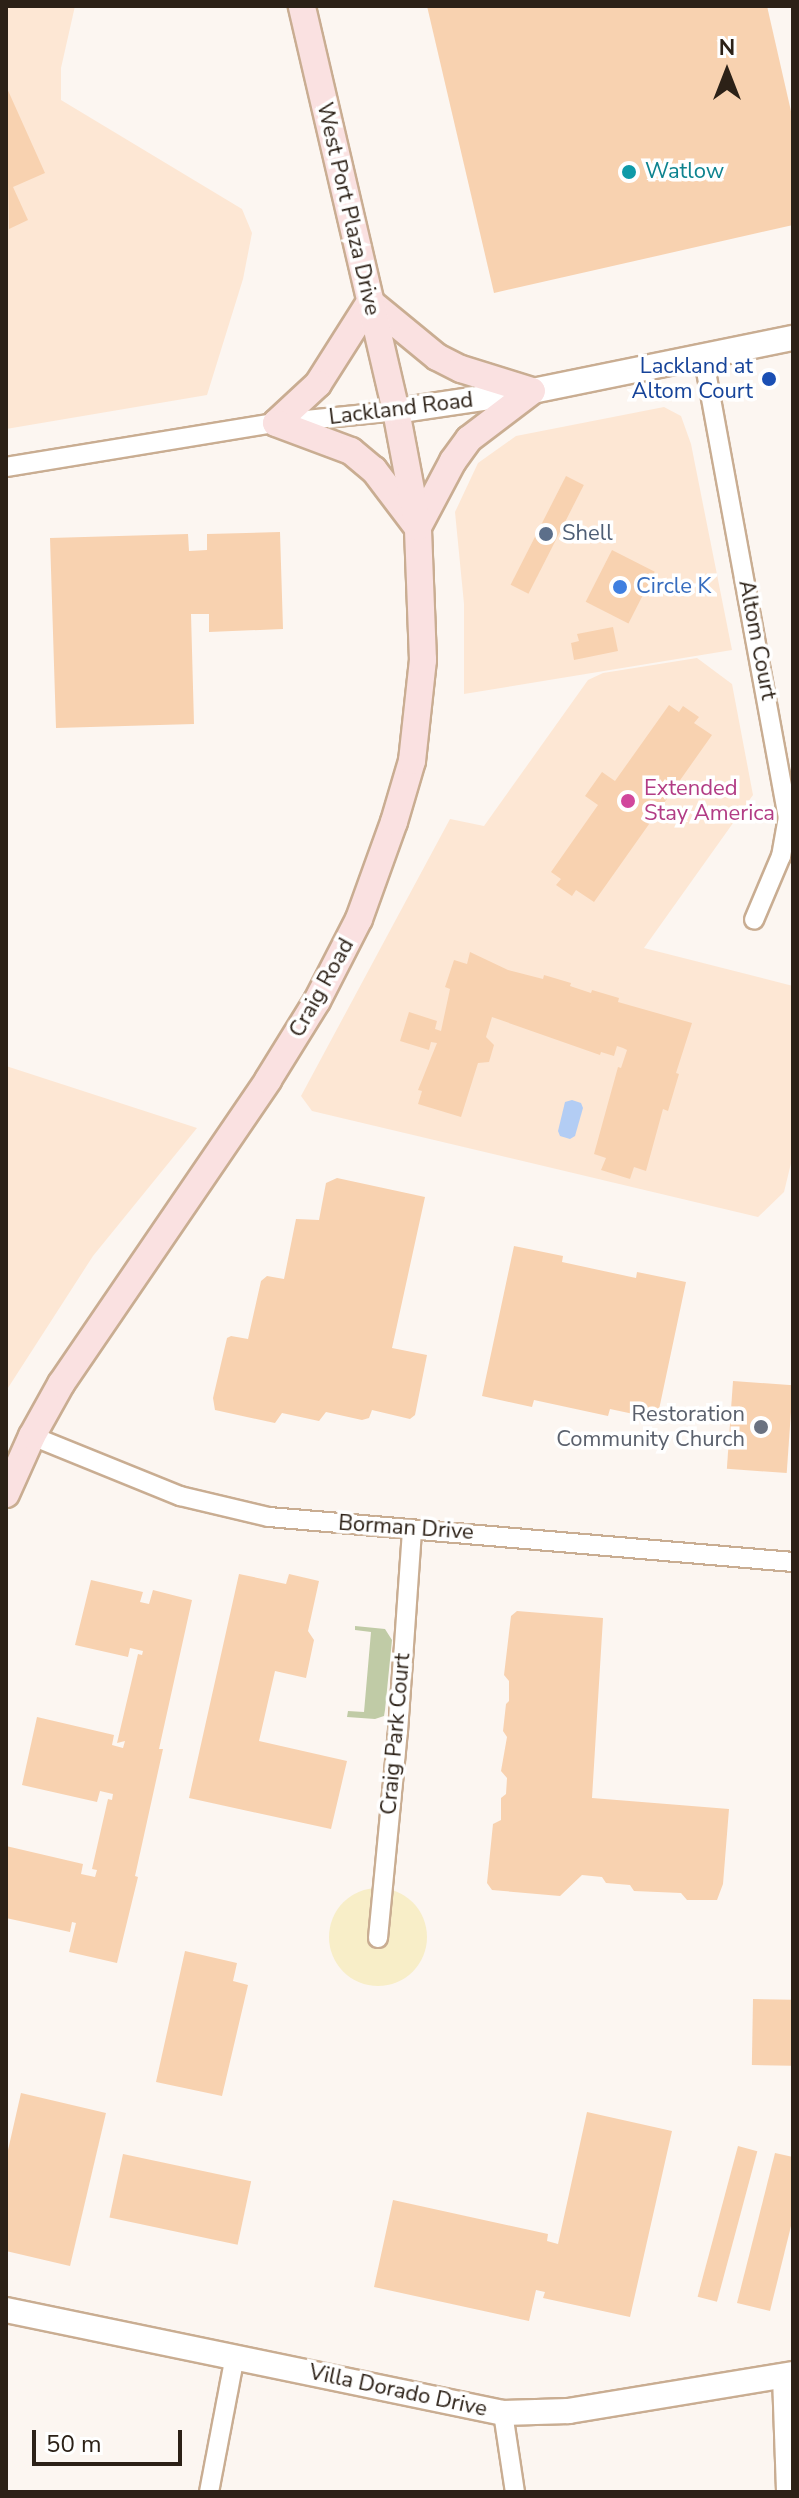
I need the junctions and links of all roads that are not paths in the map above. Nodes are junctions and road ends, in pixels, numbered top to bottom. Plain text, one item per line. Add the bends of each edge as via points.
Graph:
1 (302, 6) edge
2 (370, 302) junction
3 (793, 338) edge
4 (703, 355) junction
5 (532, 391) junction
6 (396, 411) junction
7 (276, 423) junction
8 (6, 467) edge
9 (418, 527) junction
10 (754, 920) dead end
11 (32, 1436) junction
12 (6, 1494) edge
13 (412, 1529) junction
14 (793, 1562) edge
15 (378, 1938) dead end
16 (6, 2310) edge
17 (235, 2356) junction
18 (788, 2375) edge
19 (503, 2413) junction
20 (209, 2492) edge
21 (515, 2492) edge
22 (786, 2492) edge

1 - 2 main road, West Port Plaza Drive
2 - 5 main road via 435,356
2 - 6 main road, West Port Plaza Drive
2 - 7 main road via 318,384
3 - 4 street, Lackland Road
4 - 5 street, Lackland Road
4 - 10 street, Altom Court via 788,817 781,856
5 - 6 street, Lackland Road
5 - 9 main road via 469,439
6 - 7 street, Lackland Road
6 - 9 main road, Craig Road
7 - 8 street, Lackland Road
7 - 9 main road via 351,451 374,470
9 - 11 main road, Craig Road via 423,660 412,761 359,919 296,1038 111,1307
11 - 12 main road, Craig Road
11 - 13 street, Borman Drive via 136,1481 227,1510
13 - 14 street, Borman Drive
13 - 15 street, Craig Park Court
16 - 17 street, Villa Dorado Drive
17 - 19 street, Villa Dorado Drive
17 - 20 street
18 - 19 street, Villa Dorado Drive via 569,2411
18 - 22 street
19 - 21 street

